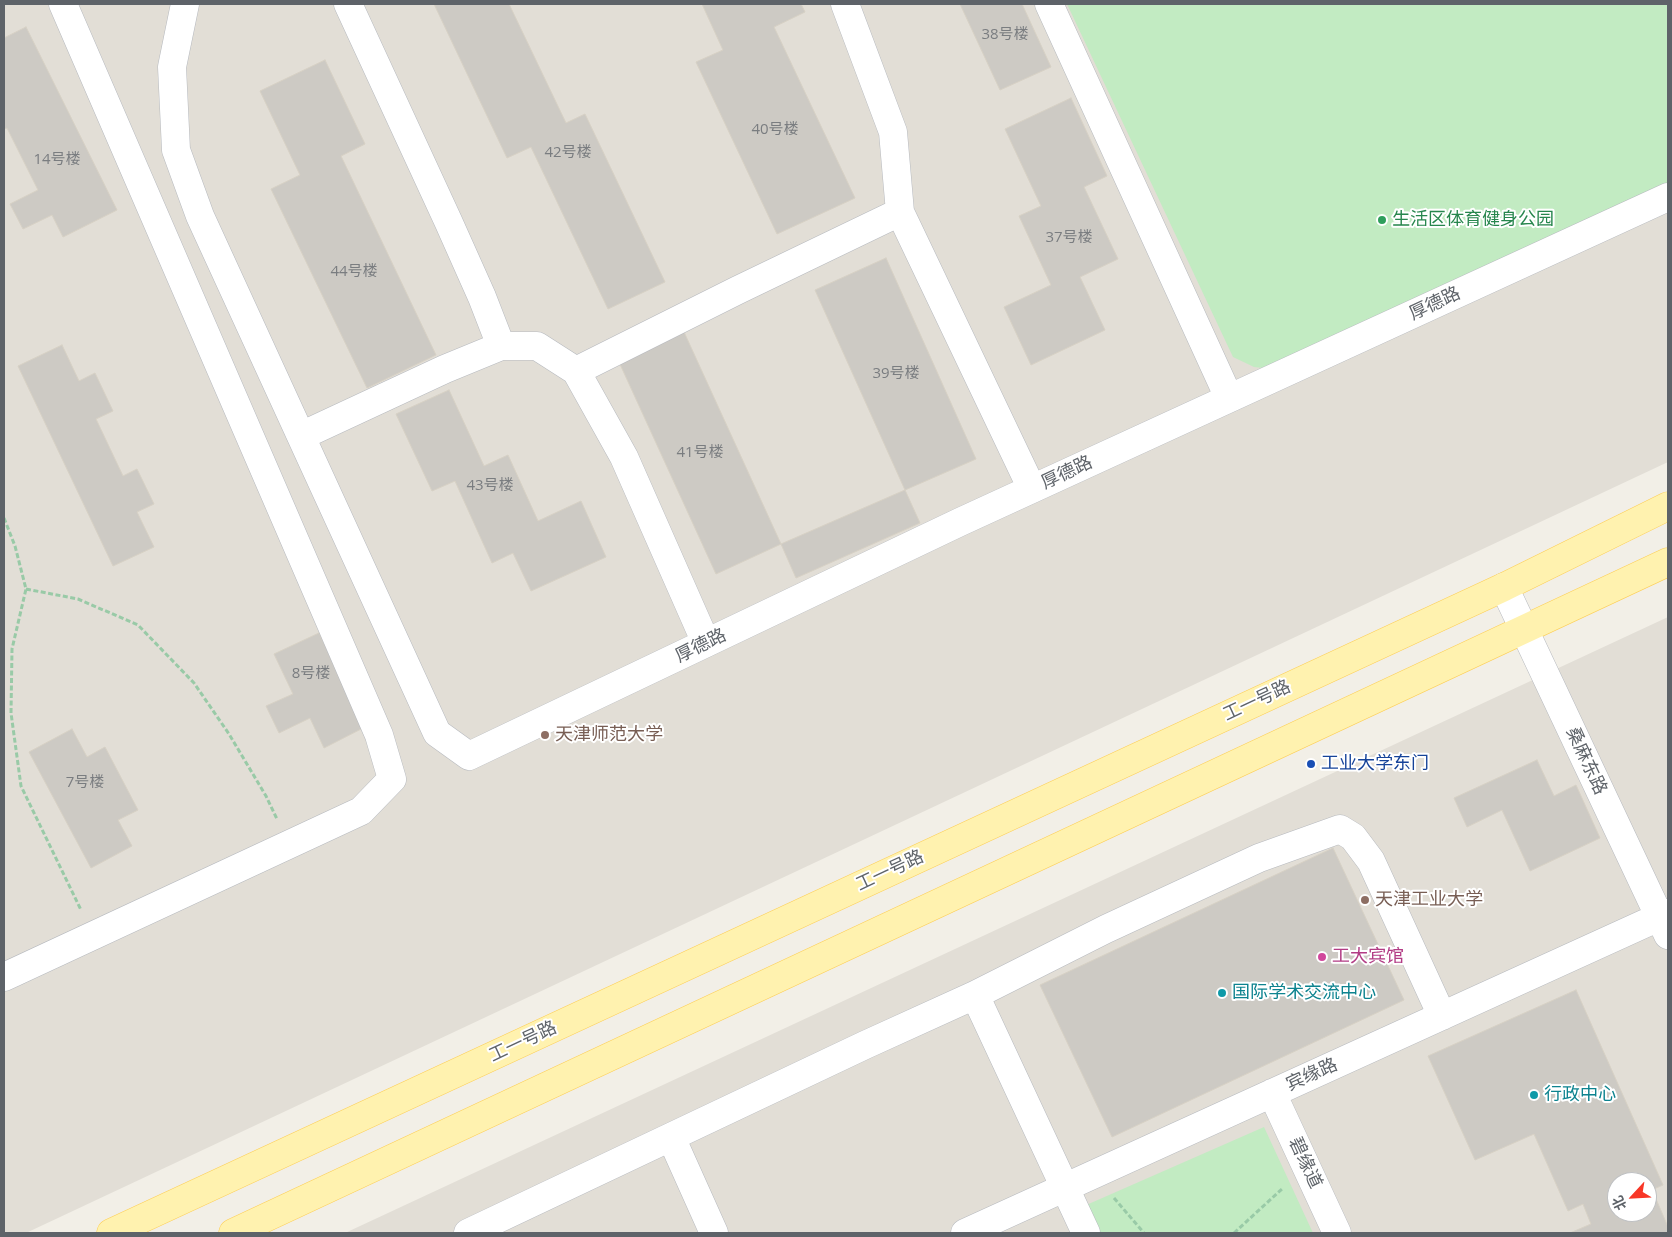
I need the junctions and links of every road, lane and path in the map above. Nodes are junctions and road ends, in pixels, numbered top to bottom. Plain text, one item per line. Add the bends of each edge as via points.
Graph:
1 (62, 4) edge
2 (185, 4) edge
3 (348, 4) edge
4 (845, 4) edge
5 (1049, 4) edge
6 (1668, 197) edge
7 (900, 212) junction
8 (500, 346) junction
9 (576, 370) junction
10 (1230, 398) junction
11 (301, 436) junction
12 (1032, 489) junction
13 (1668, 506) edge
14 (4, 518) edge
15 (1668, 562) edge
16 (1504, 586) junction
17 (26, 589) junction
18 (1524, 630) junction
19 (706, 643) junction
20 (289, 844) junction
21 (1665, 922) edge
22 (93, 935) junction
23 (4, 977) edge
24 (975, 995) junction
25 (1442, 1016) junction
26 (1272, 1093) junction
27 (671, 1137) junction
28 (1307, 1167) junction
29 (1093, 1174) junction
30 (1064, 1187) junction
31 (111, 1233) edge
32 (234, 1233) edge
33 (468, 1233) edge
34 (714, 1233) edge
35 (965, 1233) edge
36 (1086, 1233) edge
37 (1144, 1233) edge
38 (1234, 1233) edge
39 (1337, 1233) edge

1 - 20 street via 375,726 392,778 361,811
2 - 11 street via 172,67 176,150 200,216
3 - 8 street via 478,289
4 - 7 street via 893,132
5 - 10 street
6 - 10 street, 厚德路
7 - 9 street
7 - 12 street
8 - 9 street via 537,346
8 - 11 street via 445,368
9 - 19 street via 624,457
10 - 12 street, 厚德路
11 - 19 street, 厚德路 via 437,733 469,756
12 - 19 street, 厚德路
13 - 16 main road, 工一号路
14 - 17 path
15 - 18 main road
16 - 18 street, 桑麻东路
16 - 31 main road, 工一号路
17 - 20 path via 78,599 138,624 194,683 262,789
17 - 22 path via 12,649 11,713 21,786
18 - 21 street, 桑麻东路
18 - 32 main road
20 - 22 street
21 - 25 street, 宾缘路
22 - 23 street
24 - 25 street via 1258,858 1340,829 1353,837 1371,861
24 - 27 street
24 - 30 street
25 - 26 street, 宾缘路
26 - 28 street, 碧缘道
26 - 29 street, 宾缘路
27 - 33 street
27 - 34 street
28 - 38 path
28 - 39 street, 碧缘道
29 - 30 street, 宾缘路
29 - 37 path
30 - 35 street, 宾缘路
30 - 36 street

